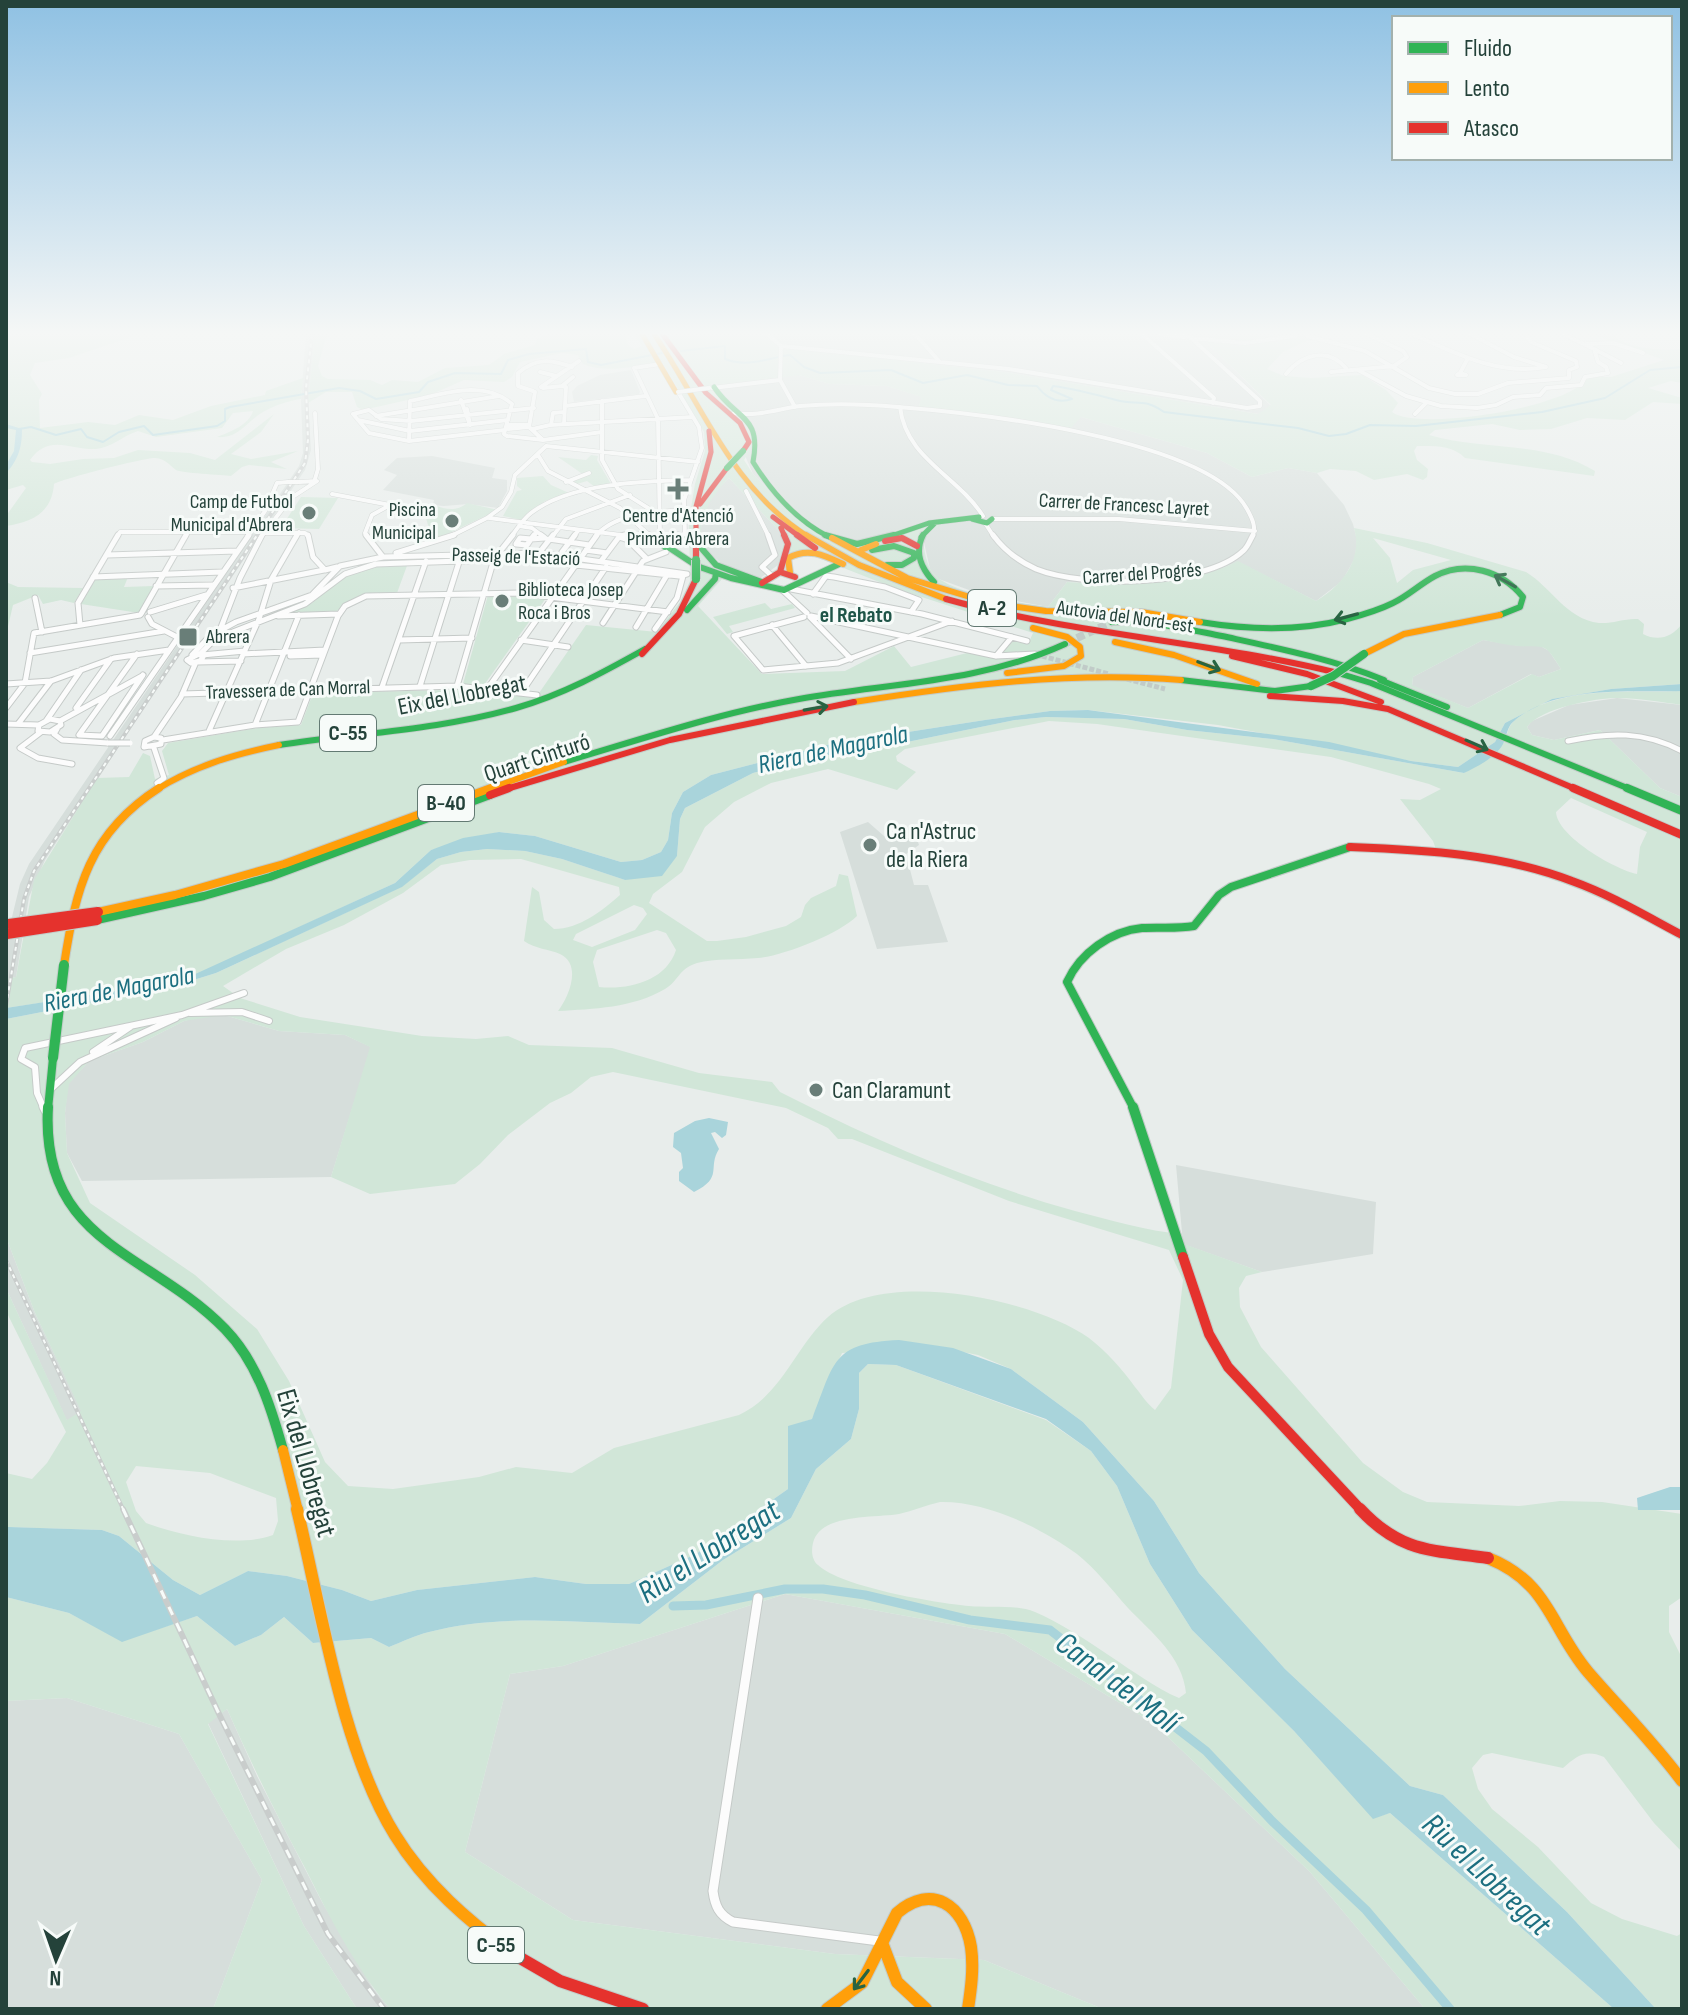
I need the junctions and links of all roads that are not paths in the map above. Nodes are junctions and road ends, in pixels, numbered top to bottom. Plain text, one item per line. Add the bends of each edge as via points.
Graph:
1 (316, 428) edge
2 (365, 428) edge
3 (396, 428) edge
4 (440, 428) edge
5 (470, 428) edge
6 (538, 428) edge
7 (602, 428) edge
8 (658, 428) edge
9 (697, 428) edge
10 (708, 428) edge
11 (711, 428) edge
12 (719, 428) edge
13 (745, 428) edge
14 (753, 428) edge
15 (901, 428) edge
16 (1051, 428) edge
17 (534, 429) joint
18 (505, 430) joint
19 (410, 431) junction
20 (602, 432) junction
21 (471, 436) junction
22 (543, 440) junction
23 (409, 441) junction
24 (546, 446) junction
25 (601, 452) junction
26 (538, 455) junction
27 (659, 458) junction
28 (698, 462) junction
29 (528, 463) junction
30 (539, 463) junction
31 (589, 473) dead end
32 (659, 480) junction
33 (691, 480) junction
34 (307, 482) junction
35 (566, 482) junction
36 (616, 485) junction
37 (748, 490) junction
38 (584, 491) junction
39 (332, 494) dead end
40 (630, 495) junction
41 (608, 502) junction
42 (504, 508) junction
43 (683, 510) junction
44 (654, 511) junction
45 (696, 513) junction
46 (494, 514) junction
47 (661, 514) junction
48 (772, 516) junction
49 (504, 518) junction
50 (631, 518) junction
51 (982, 519) junction
52 (482, 521) junction
53 (948, 521) junction
54 (520, 524) junction
55 (934, 524) junction
56 (559, 527) junction
57 (578, 531) dead end
58 (1255, 531) junction
59 (188, 532) junction
60 (250, 532) junction
61 (299, 532) junction
62 (537, 532) junction
63 (599, 532) junction
64 (266, 533) junction
65 (898, 535) junction
66 (620, 536) junction
67 (627, 537) junction
68 (693, 538) junction
69 (832, 538) junction
70 (547, 539) junction
71 (659, 540) junction
72 (569, 542) junction
73 (917, 546) junction
74 (588, 547) junction
75 (237, 551) junction
76 (870, 551) junction
77 (562, 552) dead end
78 (175, 553) junction
79 (402, 553) junction
80 (539, 553) junction
81 (607, 553) junction
82 (107, 555) junction
83 (495, 556) junction
84 (649, 558) junction
85 (384, 559) junction
86 (460, 559) junction
87 (426, 561) junction
88 (578, 561) junction
89 (601, 561) junction
90 (837, 563) dead end
91 (340, 566) junction
92 (606, 567) junction
93 (640, 568) junction
94 (325, 570) junction
95 (334, 571) junction
96 (222, 572) junction
97 (348, 573) junction
98 (162, 574) junction
99 (667, 575) junction
100 (689, 576) junction
101 (720, 576) junction
102 (93, 577) junction
103 (271, 580) junction
104 (781, 582) junction
105 (885, 582) junction
106 (213, 585) junction
107 (156, 586) junction
108 (233, 588) junction
109 (950, 590) junction
110 (485, 592) junction
111 (450, 593) junction
112 (414, 594) junction
113 (813, 594) junction
114 (206, 595) junction
115 (551, 596) junction
116 (35, 598) dead end
117 (583, 600) junction
118 (146, 605) junction
119 (615, 605) junction
120 (647, 609) junction
121 (668, 612) junction
122 (911, 612) junction
123 (151, 613) junction
124 (141, 614) junction
125 (339, 614) junction
126 (299, 615) junction
127 (260, 616) junction
128 (269, 616) junction
129 (808, 616) junction
130 (952, 621) junction
131 (1012, 622) junction
132 (1112, 622) tunnel mouth
133 (603, 623) dead end
134 (1200, 623) junction
135 (80, 625) junction
136 (671, 625) junction
137 (772, 625) junction
138 (636, 627) dead end
139 (655, 629) dead end
140 (220, 630) junction
141 (1051, 630) junction
142 (164, 631) junction
143 (42, 632) junction
144 (910, 635) junction
145 (177, 637) junction
146 (1012, 637) junction
147 (472, 638) junction
148 (435, 639) junction
149 (399, 640) junction
150 (521, 640) junction
151 (1027, 641) dead end
152 (1065, 644) tunnel mouth
153 (554, 645) junction
154 (568, 647) dead end
155 (169, 650) junction
156 (30, 653) junction
157 (324, 653) junction
158 (137, 654) junction
159 (1035, 654) tunnel mouth
160 (192, 655) junction
161 (201, 655) junction
162 (283, 655) junction
163 (243, 656) junction
164 (996, 656) junction
165 (111, 659) junction
166 (851, 659) junction
167 (197, 662) junction
168 (806, 666) junction
169 (156, 668) junction
170 (81, 670) junction
171 (143, 675) junction
172 (1094, 676) junction
173 (51, 681) junction
174 (25, 683) junction
175 (6, 684) edge
176 (1393, 685) junction
177 (420, 686) junction
178 (457, 686) junction
179 (1311, 686) junction
180 (382, 687) junction
181 (870, 687) junction
182 (488, 688) junction
183 (310, 689) junction
184 (269, 691) junction
185 (228, 692) junction
186 (521, 693) junction
187 (108, 694) junction
188 (182, 694) junction
189 (537, 695) dead end
190 (1420, 695) junction
191 (6, 708) edge
192 (74, 711) junction
193 (1462, 717) junction
194 (46, 721) junction
195 (60, 721) junction
196 (1423, 721) junction
197 (6, 724) edge
198 (18, 724) junction
199 (39, 725) junction
200 (255, 725) junction
201 (57, 729) junction
202 (209, 731) junction
203 (41, 732) junction
204 (154, 737) junction
205 (109, 739) junction
206 (163, 740) junction
207 (1568, 741) dead end
208 (143, 743) junction
209 (154, 748) junction
210 (1682, 751) edge
211 (72, 764) dead end
212 (1586, 768) junction
213 (157, 783) dead end
214 (1682, 804) edge
215 (1682, 811) edge
216 (1682, 836) edge
217 (98, 916) junction
218 (7, 929) edge
219 (1682, 936) edge
220 (244, 993) dead end
221 (182, 1015) junction
222 (269, 1021) dead end
223 (131, 1026) junction
224 (87, 1057) junction
225 (51, 1072) junction
226 (63, 1073) junction
227 (43, 1093) junction
228 (758, 1598) dead end
229 (1682, 1781) edge
230 (883, 1942) junction
231 (643, 2009) edge
232 (827, 2009) edge
233 (926, 2009) edge
234 (968, 2009) edge

1 - 34 street via 318,469
2 - 23 street
3 - 19 street
4 - 19 street
5 - 21 street
6 - 17 street
7 - 20 street
8 - 27 street
9 - 28 street
10 - 45 main road, C-55 via 711,452
11 - 37 main road, Autovia del Nord-est / A-2
12 - 176 main road, Autovia del Nord-est / A-2 via 755,482 799,523 866,563 922,586 1017,613 1113,631 1293,655
13 - 45 main road, bridge via 749,442
14 - 69 main road via 753,462 762,478 786,504
15 - 51 street, Carrer del Progrés via 927,462 966,491
16 - 58 street via 1109,441 1212,477 1236,494
17 - 22 street
18 - 21 street
18 - 22 street via 517,439
19 - 23 street
20 - 22 street
20 - 25 street
21 - 23 street
22 - 24 street
24 - 25 street
24 - 26 street
25 - 27 street
25 - 36 street
26 - 29 street
26 - 30 street
27 - 28 street
27 - 32 street
28 - 33 street
29 - 30 street
29 - 42 street via 515,475 515,489
30 - 35 street
31 - 35 street
32 - 33 street
32 - 36 street
32 - 47 street
33 - 43 street
34 - 60 street, bridge via 277,483
34 - 64 street
35 - 38 street
36 - 38 street
36 - 40 street
37 - 48 main road
37 - 104 street via 775,549 762,567
37 - 193 main road, Autovia del Nord-est / A-2 via 832,551 946,599 1058,626 1309,664
38 - 41 street
38 - 54 street via 548,502
39 - 85 street via 390,505 372,515 365,533
40 - 41 street
40 - 44 street
41 - 50 street
41 - 56 street via 576,513
42 - 46 street
42 - 49 street
43 - 47 street
43 - 68 street
44 - 47 street
44 - 50 street
45 - 68 main road, Eix del Llobregat / C-55
46 - 49 street
46 - 52 street
47 - 71 street
48 - 104 main road via 788,540
48 - 105 main road via 806,543
49 - 52 street
49 - 54 street
50 - 63 street
50 - 71 street
51 - 53 main road, Carrer de Francesc Layret
51 - 58 street, Carrer de Francesc Layret via 1119,519
51 - 58 street, Carrer del Progrés via 1000,546 1030,566 1099,581 1205,571 1238,557
52 - 79 street
53 - 55 main road
53 - 65 main road
54 - 56 street
54 - 62 street
54 - 83 street
55 - 65 main road
55 - 73 main road via 919,534
56 - 63 street
56 - 70 street
57 - 72 street
59 - 60 street
59 - 78 street
59 - 82 street via 120,532
60 - 75 street
61 - 64 street
61 - 94 street via 309,536 313,557
61 - 103 street
62 - 70 street
62 - 70 street via 531,539
63 - 66 street
63 - 74 street
64 - 108 street
65 - 69 main road via 860,543
65 - 73 main road
65 - 76 main road
66 - 67 street
66 - 81 street
67 - 71 street
67 - 84 street
68 - 71 main road
68 - 100 main road, Eix del Llobregat / C-55, bridge via 696,560
68 - 104 main road via 716,565
69 - 76 main road
70 - 72 street
70 - 80 street
71 - 84 street
71 - 100 street via 687,564
71 - 101 main road
72 - 74 street
72 - 77 street
73 - 109 main road via 925,573
74 - 81 street
74 - 88 street
75 - 78 street
75 - 96 street
76 - 109 main road
78 - 82 street
78 - 98 street
79 - 83 street, Passeig de l'Estació
79 - 85 street, Passeig de l'Estació
80 - 83 street, Passeig de l'Estació
80 - 88 street, Passeig de l'Estació
81 - 89 street
82 - 102 street
83 - 86 street, Passeig de l'Estació
83 - 88 street, Passeig de l'Estació
83 - 110 street
84 - 93 street via 652,562
85 - 87 street, Passeig de l'Estació
85 - 91 street, Passeig de l'Estació
85 - 97 street, Passeig de l'Estació
86 - 87 street, Passeig de l'Estació
86 - 111 street
87 - 112 street
88 - 89 street, Passeig de l'Estació
88 - 92 street, Passeig de l'Estació
88 - 115 street
89 - 93 street, Passeig de l'Estació
90 - 104 main road
91 - 94 street
91 - 95 street, Passeig de l'Estació
91 - 97 street via 349,568
92 - 93 street, Passeig de l'Estació
92 - 117 street
93 - 99 street, Passeig de l'Estació
93 - 100 street, Passeig de l'Estació
93 - 119 street
94 - 103 street
95 - 97 street
95 - 127 street, Passeig de l'Estació via 312,595
96 - 98 street
96 - 106 street
97 - 128 street, Passeig de l'Estació via 316,598
98 - 102 street
98 - 107 street
99 - 100 street, Passeig de l'Estació
99 - 120 street
100 - 121 street
100 - 136 main road, Eix del Llobregat / C-55 via 688,600
101 - 104 main road
101 - 136 main road
102 - 135 street via 78,603
103 - 108 street
103 - 127 street
104 - 105 main road via 788,558 810,551
104 - 113 street
104 - 129 street
105 - 131 main road
106 - 107 street
106 - 114 street
107 - 118 street
108 - 140 street
109 - 134 main road via 1030,610 1141,612
110 - 111 street
110 - 115 street
110 - 147 street
111 - 112 street
111 - 148 street
112 - 125 street via 366,596
112 - 149 street
113 - 122 street
113 - 122 street via 826,576 834,577 919,600
114 - 123 street
114 - 145 street
115 - 117 street
115 - 150 street
116 - 143 street
117 - 119 street
117 - 153 street
118 - 123 street
118 - 124 street
119 - 120 street
119 - 133 street
120 - 121 street
120 - 138 street
121 - 139 street
122 - 130 street
123 - 124 street
123 - 142 street via 147,620
124 - 135 street
125 - 126 street
125 - 157 street
126 - 128 street
126 - 162 street
127 - 128 street, Passeig de l'Estació
127 - 140 street, Passeig de l'Estació
127 - 161 street, Passeig de l'Estació via 215,639
127 - 163 street
129 - 137 street
129 - 144 street
129 - 166 street
130 - 144 street
130 - 146 street
131 - 141 main road
131 - 181 main road via 1071,638 1081,656 1060,667
132 - 176 main road via 1158,623 1285,649
179 -> 134 main road, bridge via 1404,634 1512,612 1523,597 1502,578 1462,569 1439,575 1390,604 1302,628 1255,631
134 - 190 main road via 1337,658
135 - 143 street
136 - 225 main road, Eix del Llobregat / C-55, bridge via 628,664 527,708 458,723 285,745 170,785 131,814 85,873 75,899
137 - 168 street
137 - 168 street via 734,636 763,670
140 - 160 street, Passeig de l'Estació
141 -> 179 main road via 1161,651 1267,686
141 - 196 main road via 1268,664 1339,685
142 - 145 street
142 - 156 street
143 - 156 street via 34,633
144 - 164 street
144 - 166 street
145 - 155 street
146 - 151 street
146 - 164 street
147 - 148 street
147 - 178 street
148 - 149 street
148 - 177 street
149 - 180 street
150 - 153 street
150 - 182 street
152 - 181 main road via 1003,669
153 - 154 street
153 - 186 street
155 - 158 street
155 - 169 street
156 - 174 street
157 - 162 street
157 - 183 street
158 - 165 street
158 - 187 street
159 - 164 street
160 - 161 street
160 - 167 street via 187,660
161 - 163 street
161 - 167 street
162 - 163 street
162 - 184 street
163 - 167 street
163 - 185 street
165 - 170 street
165 - 192 street
166 - 168 street
167 - 188 street
169 - 171 street
169 - 205 street
170 - 173 street
170 - 194 street
171 - 187 street
171 - 187 street via 102,736 79,735
172 - 179 main road via 1179,679 1275,691
172 - 196 main road via 1361,702
217 -> 172 main road, Quart Cinturó / B-40 via 270,877 534,779 685,734 942,688
173 - 174 street
173 - 198 street
174 - 175 street
174 - 191 street
176 - 190 main road, Autovia del Nord-est / A-2
177 - 178 street, Travessera de Can Morral
177 - 180 street, Travessera de Can Morral
178 - 182 street, Travessera de Can Morral
180 - 183 street, Travessera de Can Morral
181 - 217 main road, Quart Cinturó / B-40 via 797,699 619,745 284,864
182 - 186 street, Travessera de Can Morral
183 - 184 street, Travessera de Can Morral
183 - 200 street via 298,722
184 - 185 street, Travessera de Can Morral
184 - 200 street
185 - 188 street, Travessera de Can Morral
185 - 202 street
186 - 189 street, Travessera de Can Morral
187 - 192 street
188 - 204 street
190 - 193 main road, Autovia del Nord-est / A-2
192 - 195 street
193 - 212 main road, Autovia del Nord-est / A-2
194 - 195 street
194 - 199 street
195 - 201 street
196 -> 216 main road
197 - 198 street
198 - 199 street
199 - 203 street
200 - 202 street
201 - 203 street
201 - 205 street via 54,734 62,740
202 - 206 street
203 - 211 street via 20,748 38,758
204 - 206 street
204 - 208 street
205 - 208 street, bridge
206 - 209 street
207 - 210 street via 1599,734 1645,735
208 - 209 street
209 - 213 street via 164,778
212 - 214 main road, Autovia del Nord-est / A-2
212 - 215 main road, Autovia del Nord-est / A-2
217 - 218 main road, Quart Cinturó / B-40, bridge
219 - 229 main road via 1596,890 1522,865 1359,845 1231,887 1194,926 1125,932 1075,965 1067,982 1133,1106 1209,1334 1228,1367 1393,1540 1418,1551 1497,1561 1523,1576 1542,1596 1589,1673 1646,1732
220 - 221 street
221 - 222 street via 242,1012
221 - 223 street
221 - 224 street
223 - 224 street
223 - 227 street via 25,1048 21,1059 35,1067
224 - 226 street
225 - 226 street
225 - 227 main road, Eix del Llobregat / C-55
226 - 227 street
227 - 231 main road, Eix del Llobregat / C-55 via 48,1161 70,1208 207,1311 253,1370 282,1449 340,1689 374,1796 404,1849 443,1898 488,1939 536,1970
228 - 230 street via 715,1905 733,1922
230 -> 232 main road via 861,1985
230 - 233 main road via 891,1979
230 - 234 main road via 894,1915 911,1901 930,1898 948,1905 969,1936

